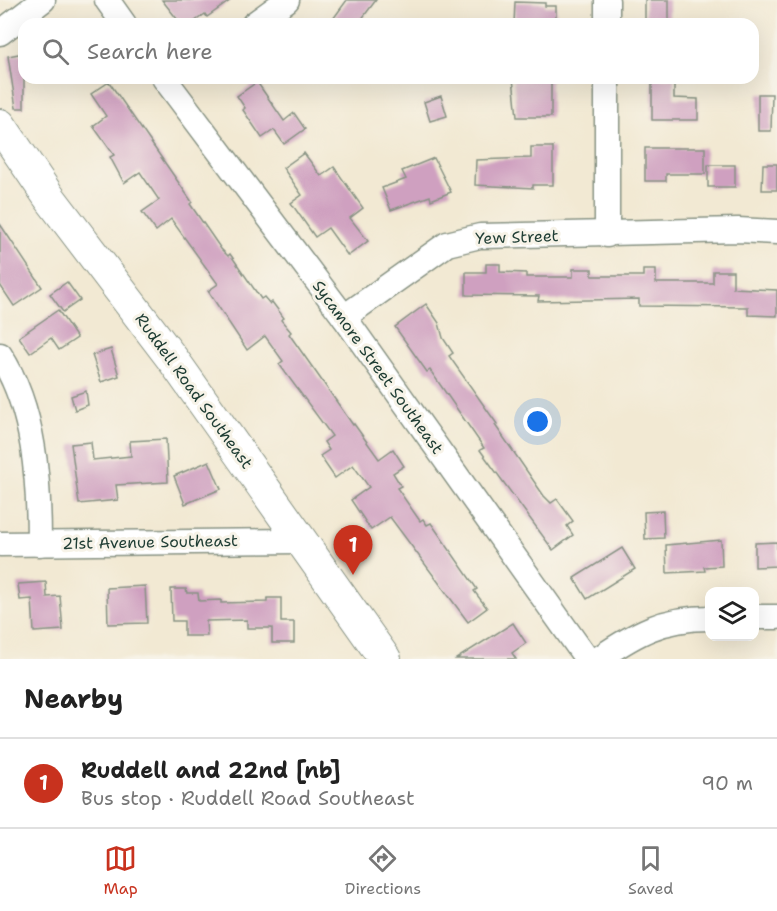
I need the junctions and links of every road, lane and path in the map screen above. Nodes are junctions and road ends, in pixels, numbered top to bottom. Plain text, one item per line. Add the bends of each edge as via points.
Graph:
1 (43, 0) edge
2 (107, 0) edge
3 (287, 0) edge
4 (607, 0) edge
5 (20, 18) edge
6 (120, 18) edge
7 (262, 18) edge
8 (607, 18) edge
9 (18, 19) edge
10 (0, 33) edge
11 (175, 84) edge
12 (607, 84) edge
13 (0, 125) edge
14 (777, 232) edge
15 (607, 235) junction
16 (344, 317) junction
17 (0, 355) edge
18 (300, 540) junction
19 (0, 544) edge
20 (39, 544) junction
21 (759, 617) edge
22 (777, 617) edge
23 (705, 618) edge
24 (385, 659) edge
25 (587, 659) edge
26 (598, 659) edge

1 - 5 street
2 - 6 street
3 - 7 street
4 - 8 street
9 - 10 street
11 - 16 street, Sycamore Street Southeast
12 - 15 street
13 - 18 main road, Ruddell Road Southeast
14 - 15 street, Yew Street
15 - 16 street, Yew Street via 480,236 447,243
16 - 25 street, Sycamore Street Southeast
17 - 20 street via 10,370 29,425 39,497
18 - 20 street, 21st Avenue Southeast
18 - 24 main road, Ruddell Road Southeast
19 - 20 street, 21st Avenue Southeast
21 - 22 street
23 - 26 street via 650,628

